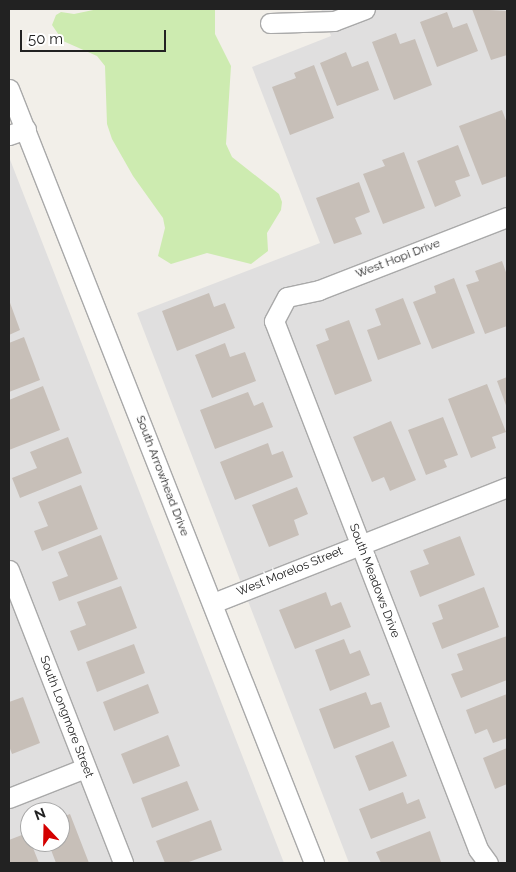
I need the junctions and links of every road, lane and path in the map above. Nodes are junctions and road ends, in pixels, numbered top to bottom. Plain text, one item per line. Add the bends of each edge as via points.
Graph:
1 (365, 9) edge
2 (270, 23) dead end
3 (9, 89) edge
4 (17, 132) edge
5 (507, 217) edge
6 (287, 297) joint
7 (507, 487) edge
8 (360, 544) junction
9 (9, 570) edge
10 (213, 603) junction
11 (86, 768) junction
12 (9, 798) edge
13 (123, 863) edge
14 (314, 863) edge
15 (488, 863) edge

1 - 2 street via 334,21
3 - 4 street, South Arrowhead Drive
4 - 10 street, South Arrowhead Drive
5 - 6 street, West Hopi Drive via 319,290
6 - 8 street, South Meadows Drive via 274,321
7 - 8 street, West Morelos Street
8 - 10 street, West Morelos Street
8 - 15 street, South Meadows Drive via 478,849
9 - 11 street, South Longmore Street
10 - 14 street, South Arrowhead Drive
11 - 12 street
11 - 13 street, South Longmore Street

